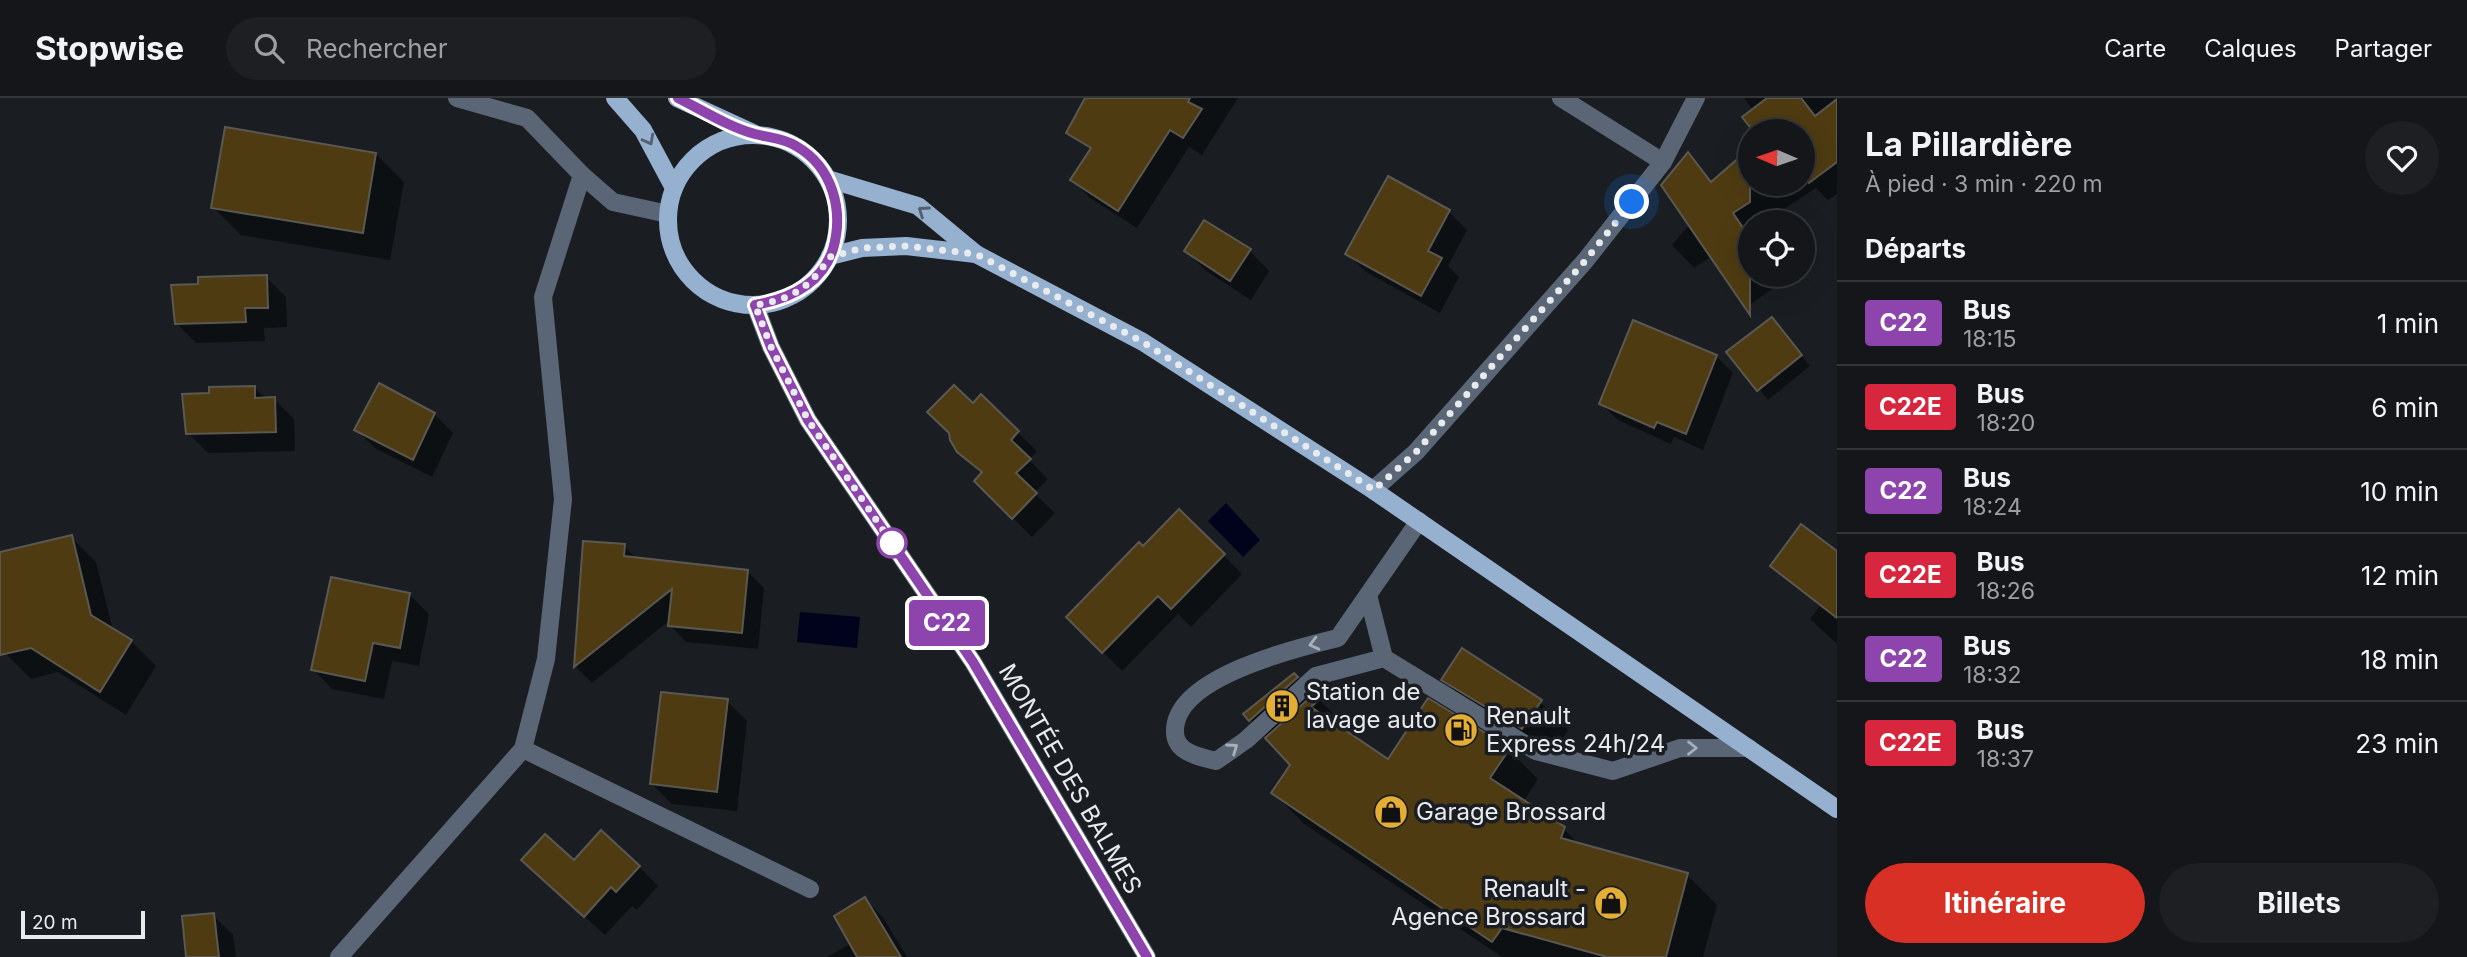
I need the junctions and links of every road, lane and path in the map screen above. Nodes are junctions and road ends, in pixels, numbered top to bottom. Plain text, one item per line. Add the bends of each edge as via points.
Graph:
1 (457, 98) edge
2 (615, 98) edge
3 (677, 98) edge
4 (1561, 98) edge
5 (1696, 98) edge
6 (755, 134) junction
7 (1663, 162) junction
8 (582, 176) junction
9 (828, 179) junction
10 (674, 188) junction
11 (668, 214) junction
12 (976, 254) junction
13 (830, 257) junction
14 (755, 305) junction
15 (1374, 490) junction
16 (1419, 521) junction
17 (1368, 595) junction
18 (1384, 658) junction
19 (1749, 748) junction
20 (523, 749) junction
21 (1837, 809) edge
22 (810, 890) dead end
23 (340, 957) edge
24 (1147, 957) edge

1 - 8 street via 527,118
2 -> 10 main road via 643,130
3 - 6 main road
4 - 7 street
5 - 7 street
6 - 9 main road via 797,146
6 - 10 main road via 729,137 707,149 687,166
7 - 15 street via 1550,302 1416,452
8 - 11 street via 613,202
8 - 20 street via 543,297 563,499 546,659
12 -> 9 main road via 918,206
9 - 13 main road via 837,204 838,230
10 - 11 main road
11 - 14 main road via 671,242 683,268 702,288 728,301
12 - 13 main road via 906,246 862,248
12 - 15 main road via 1143,342
13 - 14 main road via 800,291
14 - 24 street, MONTÉE DES BALMES via 808,420 973,662
15 - 16 main road
16 - 17 street
16 - 19 main road
17 - 18 street
17 -> 18 street via 1338,638 1283,652 1207,684 1181,709 1175,738 1189,755 1216,761 1316,676
18 -> 19 street via 1536,751 1613,771 1680,748
19 - 21 main road
20 - 22 street
20 - 23 street

